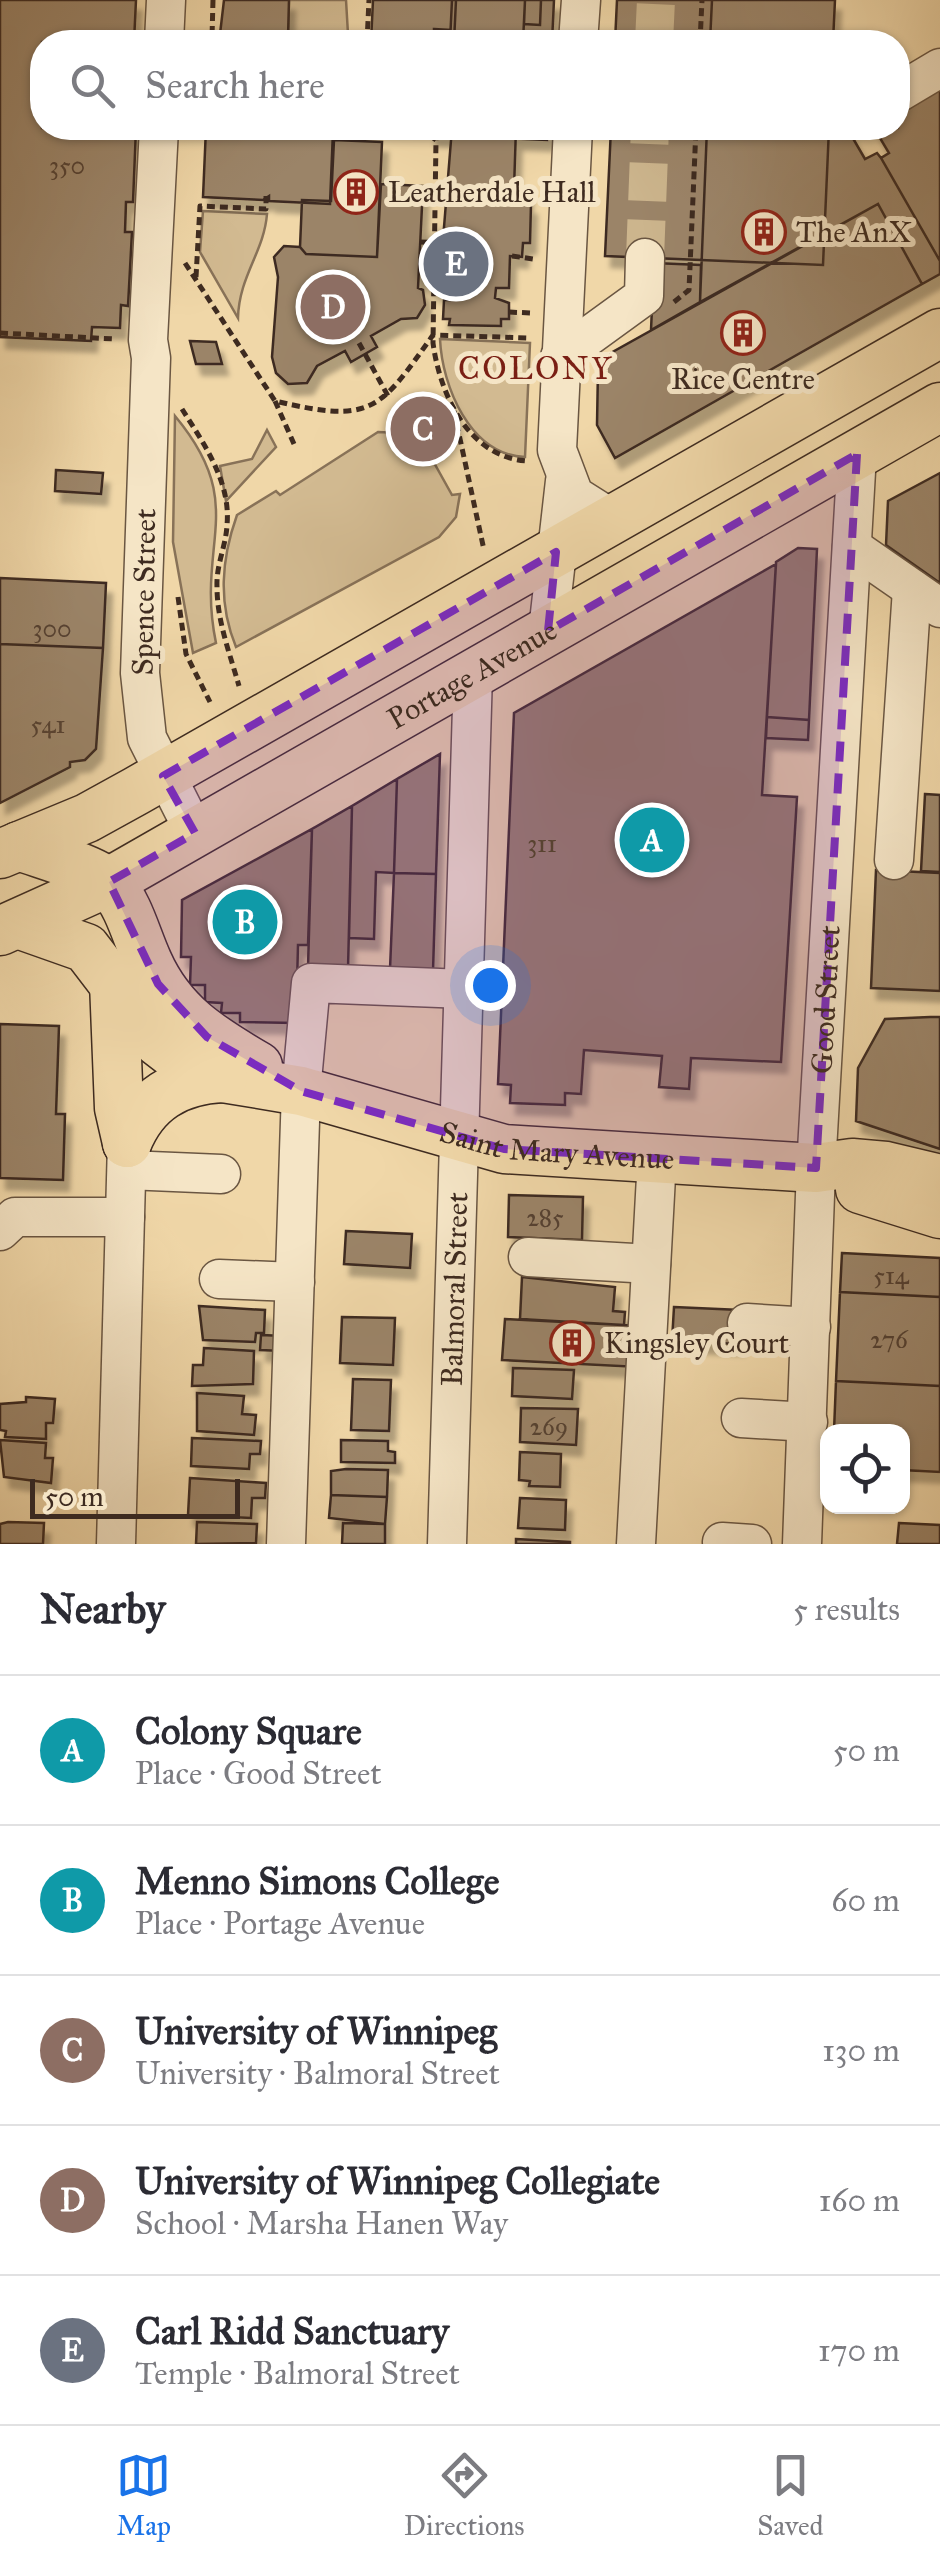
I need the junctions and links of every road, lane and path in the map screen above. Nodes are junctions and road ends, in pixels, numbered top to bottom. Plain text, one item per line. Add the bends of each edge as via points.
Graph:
1 (166, 0) edge
2 (214, 0) edge
3 (369, 0) edge
4 (581, 0) edge
5 (702, 0) edge
6 (165, 30) edge
7 (212, 30) edge
8 (368, 30) edge
9 (579, 30) edge
10 (701, 30) edge
11 (940, 68) edge
12 (910, 86) edge
13 (158, 140) edge
14 (436, 140) edge
15 (572, 140) edge
16 (266, 196) dead end
17 (420, 242) dead end
18 (442, 243) dead end
19 (185, 244) dead end
20 (512, 256) dead end
21 (645, 258) tunnel mouth
22 (541, 260) dead end
23 (196, 280) junction
24 (509, 312) dead end
25 (530, 313) dead end
26 (940, 333) edge
27 (0, 334) edge
28 (433, 335) junction
29 (148, 340) junction
30 (359, 343) dead end
31 (548, 348) junction
32 (172, 394) dead end
33 (388, 396) junction
34 (275, 400) junction
35 (940, 407) edge
36 (454, 408) junction
37 (294, 444) dead end
38 (858, 454) junction
39 (531, 461) dead end
40 (565, 481) junction
41 (612, 519) junction
42 (852, 546) junction
43 (484, 550) dead end
44 (556, 552) junction
45 (926, 598) edge
46 (548, 631) junction
47 (473, 673) junction
48 (239, 686) dead end
49 (164, 776) junction
50 (195, 833) junction
51 (10, 850) edge
52 (894, 860) dead end
53 (109, 882) junction
54 (9, 928) edge
55 (114, 982) junction
56 (464, 990) junction
57 (222, 1078) junction
58 (302, 1091) junction
59 (461, 1137) junction
60 (127, 1157) junction
61 (657, 1158) junction
62 (816, 1168) junction
63 (221, 1174) dead end
64 (940, 1179) edge
65 (940, 1214) edge
66 (125, 1217) junction
67 (0, 1231) edge
68 (528, 1258) dead end
69 (651, 1264) junction
70 (219, 1278) dead end
71 (295, 1282) junction
72 (747, 1323) dead end
73 (811, 1327) junction
74 (741, 1418) dead end
75 (808, 1422) junction
76 (116, 1544) edge
77 (286, 1544) edge
78 (447, 1544) edge
79 (636, 1544) edge
80 (802, 1544) edge

1 - 6 street
2 - 7 path
3 - 8 path
4 - 9 street
5 - 10 path
11 - 12 street
13 - 29 street, Spence Street
14 - 28 path
15 - 31 street
16 - 23 path via 266,209 200,206
17 - 18 path, bridge
19 - 23 path via 185,263
20 - 22 path
21 - 31 street via 644,296
23 - 34 path
24 - 25 path
26 - 41 main road
27 - 29 path
28 - 31 path
28 - 33 path
28 - 36 path via 437,373
29 - 49 street, Spence Street via 140,656 147,738
30 - 33 path
31 - 40 street
32 - 48 path via 220,478 228,524 217,598
33 - 34 path via 339,411
34 - 37 path
35 - 38 main road, Portage Avenue
36 - 39 path via 490,451
36 - 43 path
38 - 42 street, Good Street
38 - 46 main road, Portage Avenue
40 - 41 street via 574,495
40 - 44 street
41 - 44 main road
42 - 45 street
42 - 62 street, Good Street
44 - 46 street
44 - 49 main road
45 - 52 street
46 - 47 main road, Portage Avenue
47 - 50 main road, Portage Avenue
47 - 56 street, Balmoral Street
49 - 50 street, Spence Street
49 - 51 main road
50 - 53 main road, Portage Avenue
51 - 53 main road
53 - 54 main road, Portage Avenue
53 - 58 main road, Saint Mary Avenue via 174,1007 207,1037
54 - 55 main road, Saint Mary Avenue via 86,948
55 - 57 main road, Saint Mary Avenue via 169,1052
55 - 60 main road via 118,1108
56 - 58 street via 312,984
56 - 59 street, Balmoral Street
57 - 58 main road, Saint Mary Avenue
57 - 60 main road via 198,1079 160,1097 135,1124
58 - 59 main road, Saint Mary Avenue
58 - 71 street
59 - 61 main road, Saint Mary Avenue via 504,1149
59 - 78 street, Balmoral Street
60 - 63 street
60 - 66 street
61 - 62 main road, Saint Mary Avenue
61 - 69 street
62 - 64 main road, Saint Mary Avenue via 886,1166
62 - 65 main road, Saint Mary Avenue
62 - 73 street, Good Street
66 - 67 street via 15,1216
66 - 76 street
68 - 69 street
69 - 79 street
70 - 71 street
71 - 77 street
72 - 73 street
73 - 75 street, Good Street
74 - 75 street
75 - 80 street, Good Street

